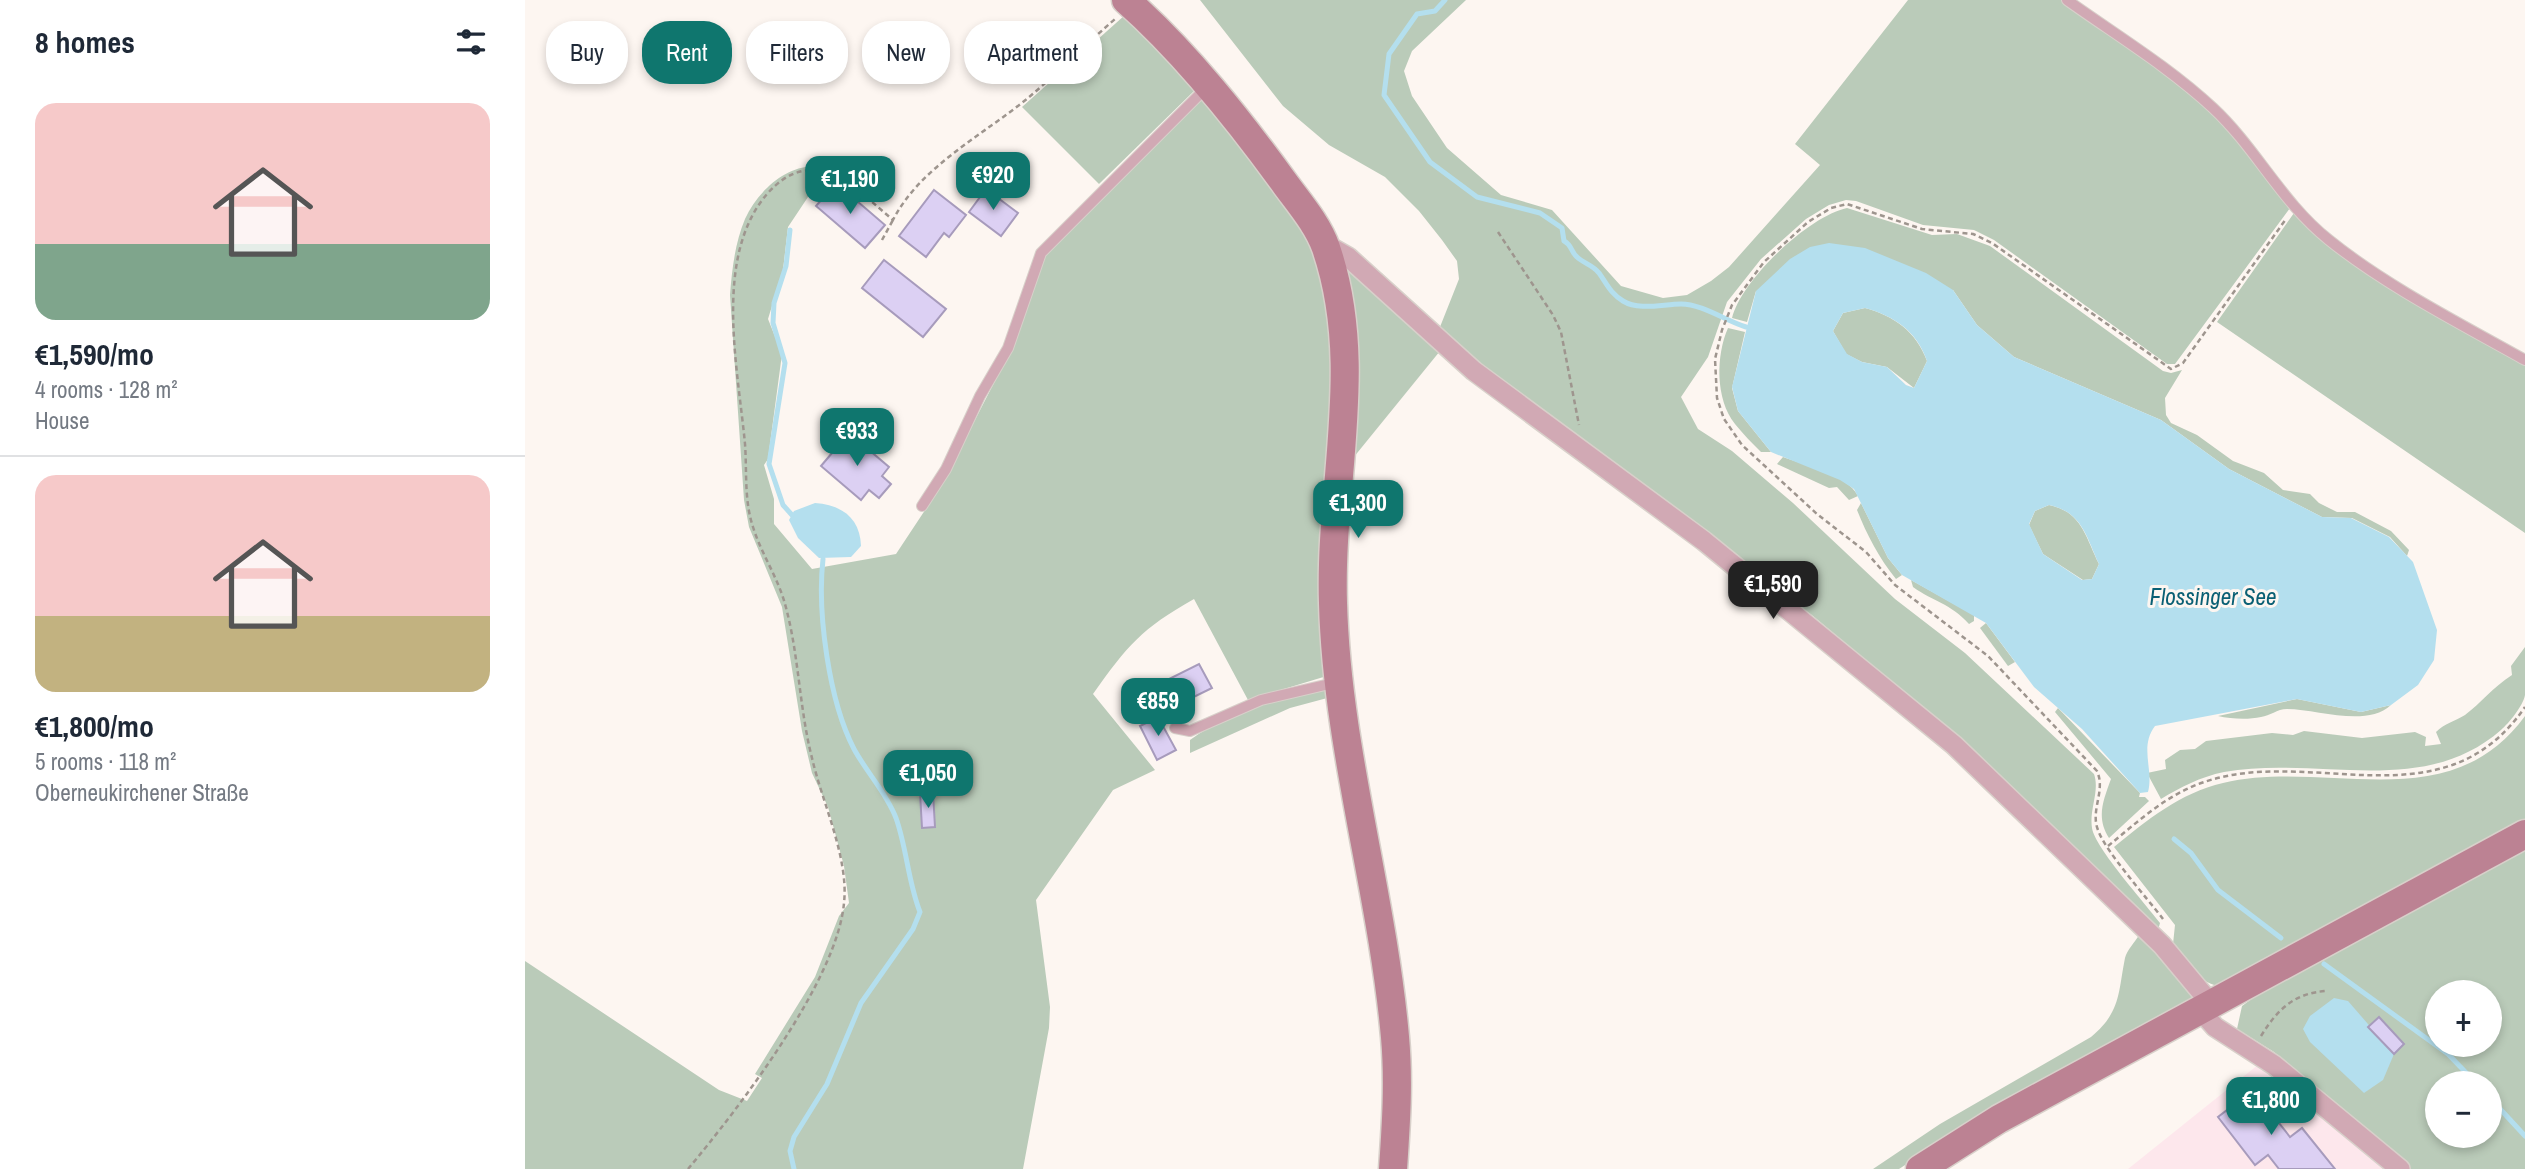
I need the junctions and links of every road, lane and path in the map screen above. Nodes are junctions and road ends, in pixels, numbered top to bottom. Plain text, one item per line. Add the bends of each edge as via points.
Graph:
1 (2067, 0) edge
2 (1130, 3) edge
3 (1207, 87) junction
4 (2295, 208) junction
5 (893, 220) junction
6 (1498, 232) dead end
7 (882, 240) dead end
8 (1325, 244) junction
9 (2525, 360) edge
10 (1580, 449) junction
11 (922, 506) dead end
12 (1338, 682) junction
13 (2525, 707) edge
14 (1175, 728) dead end
15 (2525, 834) edge
16 (2108, 846) junction
17 (2161, 945) junction
18 (2326, 991) dead end
19 (2207, 1008) junction
20 (2251, 1050) junction
21 (688, 1169) edge
22 (1393, 1169) edge
23 (1920, 1169) edge
24 (2400, 1169) edge

1 - 4 lane via 2214,109
2 - 3 main road
2 - 5 path via 1029,97 921,183 902,202
3 - 8 main road via 1273,166
3 - 11 lane via 1041,253 1009,348
4 - 9 lane via 2345,252
4 - 16 path via 2183,363 2171,369 1992,243 1965,232 1922,229 1847,204 1808,222 1764,262 1732,305 1722,330 1715,359 1717,398 1724,419 1742,445 1866,552 1895,585 1988,656 2097,771 2102,782 2097,829
5 - 7 path
5 - 21 path via 830,172 804,170 775,185 761,202 740,247 734,278 735,337 752,525 785,603 811,757 845,879 844,904 823,967 786,1037 733,1115
6 - 10 path via 1561,332
8 - 10 street via 1348,257 1474,371
8 - 12 main road via 1345,332 1343,443 1333,554
10 - 17 street via 1704,541 1954,745
12 - 14 lane via 1261,700 1190,731
12 - 22 main road via 1394,1026 1397,1114
13 - 16 path via 2489,747 2462,763 2399,775 2225,777 2195,785 2151,811
15 - 19 main road
16 - 17 path via 2167,924
17 - 19 street
18 - 20 path via 2290,1001
19 - 20 street via 2215,1027
19 - 23 main road via 1999,1119
20 - 24 street

